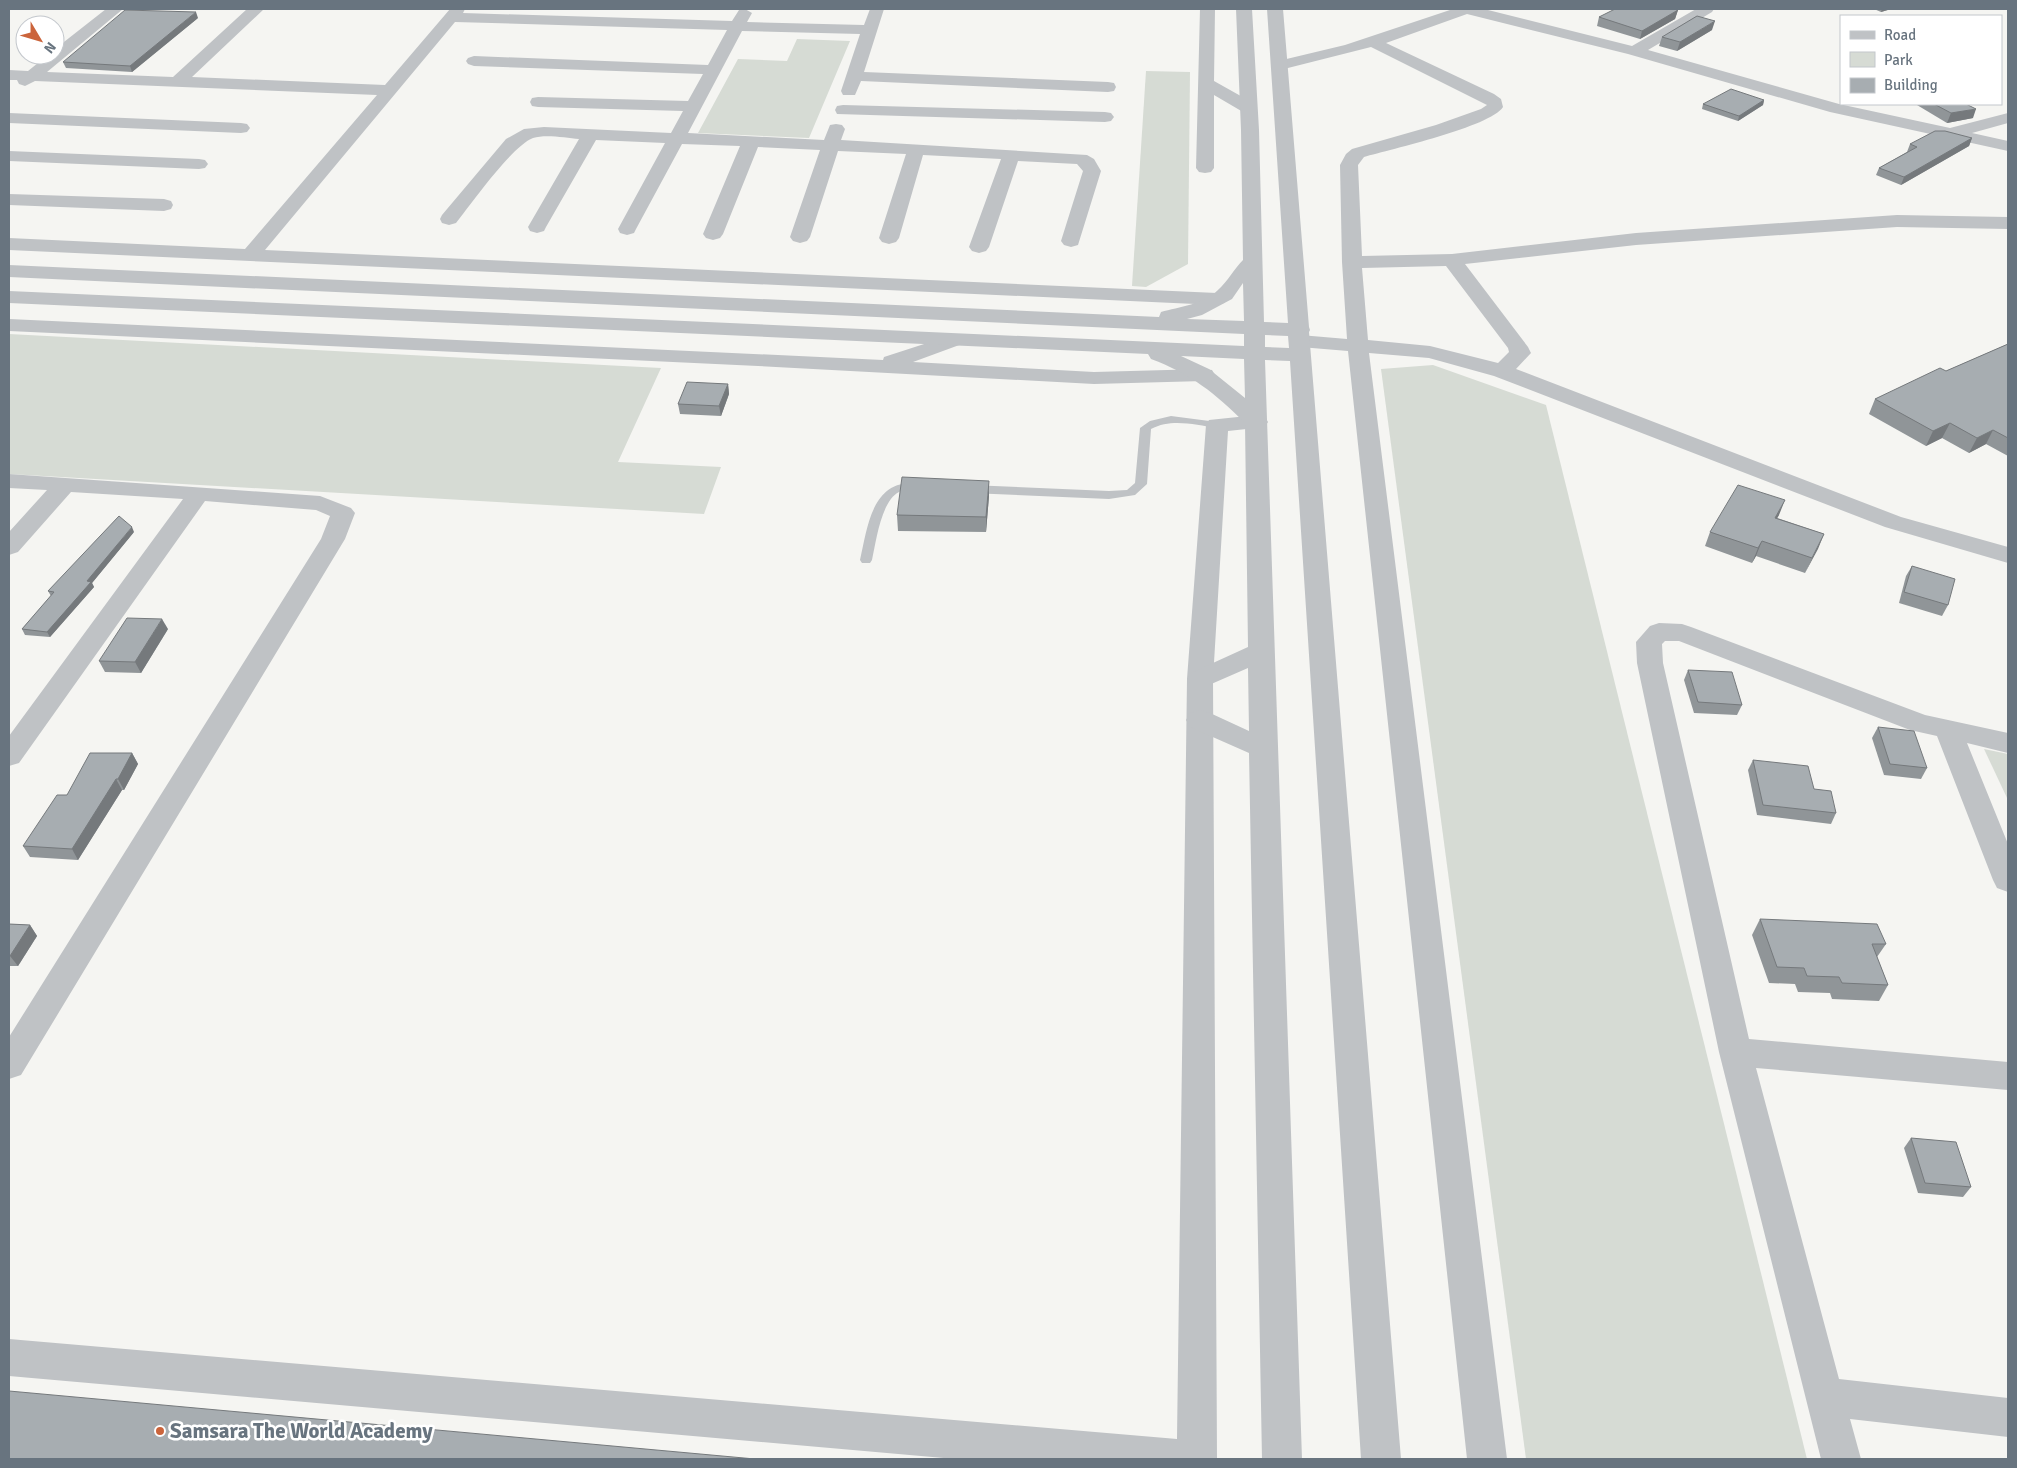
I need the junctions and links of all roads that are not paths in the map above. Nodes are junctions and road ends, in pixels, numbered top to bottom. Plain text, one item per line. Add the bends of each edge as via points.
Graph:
1 (115, 9) edge
2 (256, 9) edge
3 (633, 9) edge
4 (746, 9) edge
5 (877, 9) edge
6 (1207, 9) edge
7 (1244, 9) edge
8 (1275, 9) edge
9 (1466, 9) edge
10 (1707, 9) edge
11 (454, 13) edge
12 (511, 14) edge
13 (623, 23) junction
14 (737, 26) junction
15 (870, 30) junction
16 (1372, 42) junction
17 (1634, 51) junction
18 (474, 61) dead end
19 (1280, 65) junction
20 (713, 70) junction
21 (32, 76) junction
22 (854, 76) junction
23 (13, 82) edge
24 (177, 82) junction
25 (1206, 83) junction
26 (1108, 87) dead end
27 (389, 90) junction
28 (538, 102) dead end
29 (693, 106) junction
30 (1249, 108) junction
31 (1971, 108) edge
32 (843, 110) junction
33 (9, 118) edge
34 (1105, 118) dead end
35 (2003, 120) edge
36 (241, 128) dead end
37 (1951, 133) junction
38 (590, 135) junction
39 (676, 139) junction
40 (751, 142) junction
41 (830, 146) junction
42 (2008, 146) edge
43 (916, 149) junction
44 (9, 156) edge
45 (1011, 156) junction
46 (199, 164) dead end
47 (1205, 168) dead end
48 (9, 199) edge
49 (164, 205) dead end
50 (449, 220) dead end
51 (2008, 223) edge
52 (537, 227) dead end
53 (627, 229) dead end
54 (712, 234) dead end
55 (800, 237) dead end
56 (889, 238) dead end
57 (1071, 242) dead end
58 (9, 244) edge
59 (978, 247) dead end
60 (251, 254) junction
61 (1452, 260) junction
62 (1253, 261) junction
63 (1352, 262) junction
64 (9, 271) edge
65 (790, 280) junction
66 (9, 297) edge
67 (1217, 299) junction
68 (860, 309) junction
69 (1140, 322) junction
70 (9, 325) edge
71 (955, 340) junction
72 (1255, 340) junction
73 (1300, 342) junction
74 (1358, 346) junction
75 (1136, 348) junction
76 (879, 366) junction
77 (1502, 371) junction
78 (1204, 375) junction
79 (1257, 422) junction
80 (1217, 425) junction
81 (9, 481) edge
82 (64, 485) junction
83 (927, 487) edge
84 (956, 489) edge
85 (199, 493) junction
86 (9, 547) edge
87 (2008, 555) edge
88 (866, 560) dead end
89 (1262, 651) junction
90 (1200, 679) junction
91 (1200, 720) junction
92 (1948, 730) junction
93 (2008, 743) edge
94 (1263, 746) junction
95 (9, 756) edge
96 (2008, 880) edge
97 (1735, 1052) junction
98 (9, 1065) edge
99 (2008, 1076) edge
100 (9, 1358) edge
101 (1825, 1397) junction
102 (2008, 1418) edge
103 (1180, 1459) edge
104 (1197, 1459) edge
105 (1282, 1459) edge
106 (1381, 1459) edge
107 (1487, 1459) edge
108 (1841, 1459) edge

1 - 21 street
2 - 24 street
3 - 13 street
4 - 14 street
5 - 15 street
6 - 25 street
7 - 30 street
8 - 19 street
9 - 16 street
9 - 17 street
10 - 17 street
11 - 12 street
11 - 27 street
12 - 13 street
13 - 14 street
14 - 15 street
14 - 20 street
15 - 22 street
16 - 19 street via 1327,56
16 - 63 street via 1488,98 1495,107 1488,114 1352,158 1349,165
17 - 37 street via 1836,108
18 - 20 street
19 - 73 street
20 - 29 street
21 - 23 street
21 - 24 street
22 - 26 street
22 - 32 street
24 - 27 street
25 - 30 street
25 - 47 street
27 - 60 street
28 - 29 street
29 - 39 street
30 - 62 street
31 - 35 street
32 - 34 street
32 - 41 street
33 - 36 street
35 - 37 street
37 - 42 street
38 - 39 street
38 - 50 street via 544,132 521,137 512,143
38 - 52 street
39 - 40 street
39 - 53 street
40 - 41 street
40 - 54 street
41 - 43 street
41 - 55 street
43 - 45 street
43 - 56 street
44 - 46 street
45 - 57 street via 1081,159 1091,167
45 - 59 street
48 - 49 street
51 - 61 street via 1897,221 1636,239
58 - 60 street
60 - 65 street
61 - 63 street
61 - 77 street via 1518,347 1520,353
62 - 67 street via 1225,295
62 - 72 street
63 - 74 street
64 - 68 street
65 - 67 street
65 - 68 street
66 - 71 street
67 - 69 street via 1195,311
68 - 69 street
69 - 72 street
70 - 76 street
71 - 75 street
71 - 76 street
72 - 73 street
72 - 75 street
72 - 79 street
73 - 74 street
73 - 106 street
74 - 77 street via 1430,352
74 - 107 street
75 - 78 street via 1174,360
76 - 78 street via 1094,378
77 - 87 street via 1893,522
78 - 79 street via 1222,387
79 - 80 street
79 - 89 street
80 - 84 lane via 1166,419 1155,421 1146,428 1140,484 1127,494
80 - 90 street
81 - 82 street
82 - 85 street
82 - 86 street
83 - 88 lane via 897,488 888,495 878,512
85 - 95 street
85 - 98 street via 320,503 343,513 333,539
89 - 90 street
89 - 94 street
90 - 91 street
91 - 94 street
91 - 104 street
92 - 93 street
92 - 96 street
92 - 97 street via 1920,724 1682,632 1659,632 1649,642 1650,663
94 - 105 street
97 - 99 street
97 - 101 street
100 - 103 street
101 - 102 street
101 - 108 street

